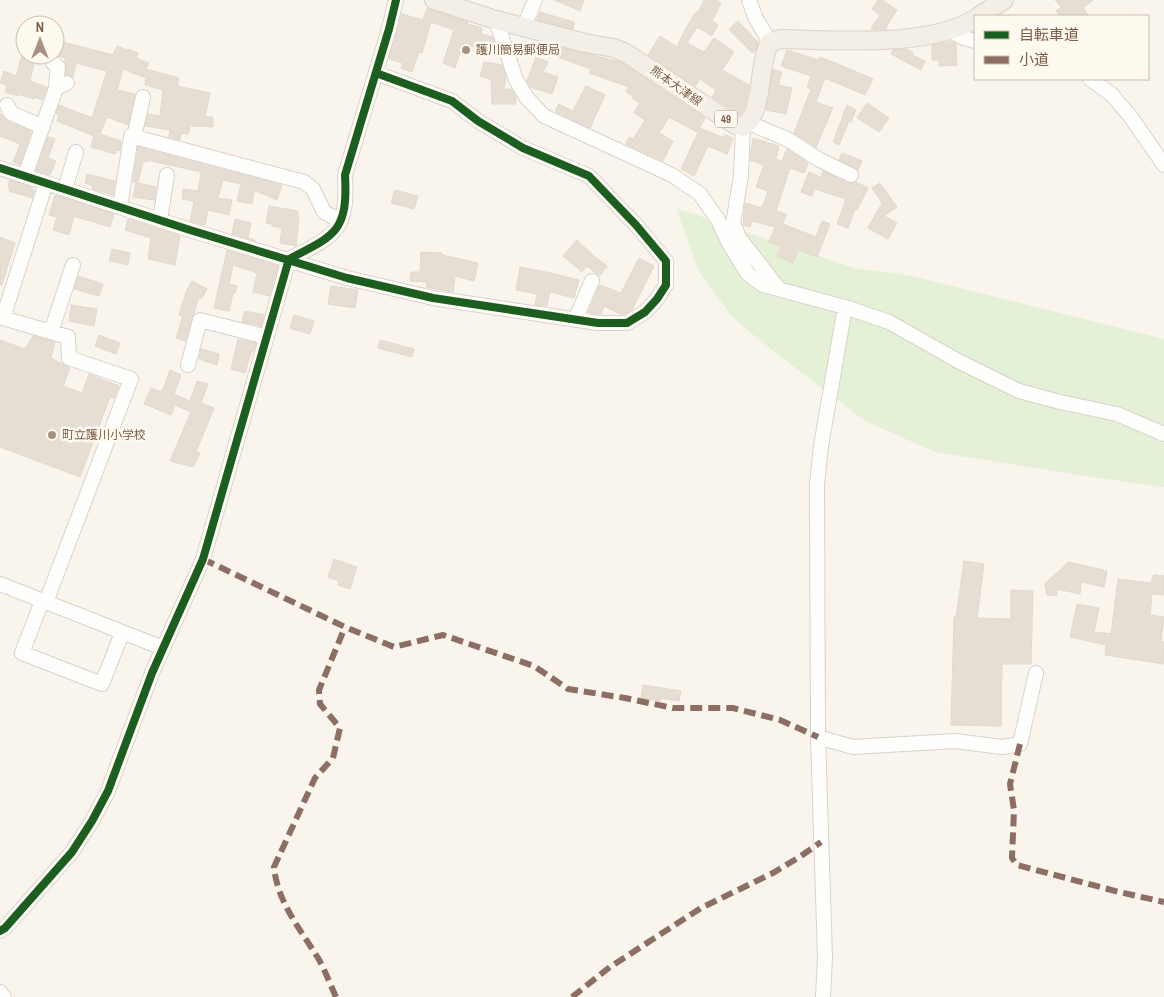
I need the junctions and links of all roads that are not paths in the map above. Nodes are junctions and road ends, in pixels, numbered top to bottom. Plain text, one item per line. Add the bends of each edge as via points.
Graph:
1 (396, 0) edge
2 (434, 0) edge
3 (535, 0) edge
4 (748, 0) edge
5 (1004, 0) edge
6 (981, 15) edge
7 (974, 19) edge
8 (496, 20) junction
9 (524, 27) junction
10 (950, 30) junction
11 (974, 41) edge
12 (770, 42) junction
13 (56, 65) edge
14 (376, 73) junction
15 (1091, 80) edge
16 (143, 97) dead end
17 (7, 105) dead end
18 (746, 125) junction
19 (43, 126) junction
20 (134, 137) junction
21 (76, 152) dead end
22 (0, 160) edge
23 (1164, 165) edge
24 (0, 168) edge
25 (23, 175) junction
26 (167, 175) dead end
27 (851, 175) dead end
28 (46, 183) junction
29 (65, 189) junction
30 (120, 207) junction
31 (160, 220) junction
32 (340, 221) junction
33 (290, 259) junction
34 (73, 265) dead end
35 (592, 280) dead end
36 (779, 289) junction
37 (845, 307) junction
38 (575, 320) junction
39 (51, 332) junction
40 (267, 336) junction
41 (188, 365) dead end
42 (1164, 434) edge
43 (0, 584) edge
44 (44, 602) junction
45 (122, 633) junction
46 (162, 648) junction
47 (1036, 673) dead end
48 (818, 737) junction
49 (0, 931) edge
50 (0, 992) edge
51 (4, 997) edge
52 (823, 997) edge

1 - 14 street
2 - 8 main road, 熊本大津線 / 49
3 - 9 street
4 - 12 street
5 - 6 main road
7 - 10 main road
8 - 9 main road, 熊本大津線 / 49
8 - 36 street via 516,80 544,116 690,186 700,194 718,220 748,274 763,285
9 - 18 main road, 熊本大津線 / 49 via 626,53 735,126
10 - 11 street
10 - 12 main road via 908,38 781,39
12 - 18 main road, 49 via 764,58 758,99
13 - 19 street via 61,85
14 - 32 street via 345,175 346,195
14 - 38 street via 452,101 523,148 589,176 666,260 666,285 645,312 626,322
15 - 23 street via 1111,94 1130,116
16 - 20 street
17 - 19 street via 11,113
18 - 27 street via 787,138 820,160
18 - 36 street via 733,224 740,239
19 - 25 street
20 - 30 street
20 - 32 street via 304,182 313,189 324,212
21 - 29 street
22 - 25 street via 14,166
24 - 25 street
25 - 28 street
26 - 31 street
28 - 29 street
28 - 39 street via 4,318
29 - 30 street
30 - 31 street
31 - 33 street
32 - 33 street via 324,242
33 - 38 street via 347,278 433,298
33 - 40 street
34 - 39 street
35 - 38 street
36 - 37 street
37 - 42 street via 889,322 960,362 1019,390 1118,414
37 - 48 street via 816,485
39 - 44 street via 68,337 69,358 132,379
40 - 41 street via 200,320
40 - 46 street via 203,558
43 - 44 street
44 - 45 street
44 - 45 street via 22,654 102,684
45 - 46 street
46 - 49 street via 108,791 92,821 72,852
47 - 48 street via 1020,744 1002,747 955,741 853,747
48 - 52 street via 825,958
50 - 51 street

